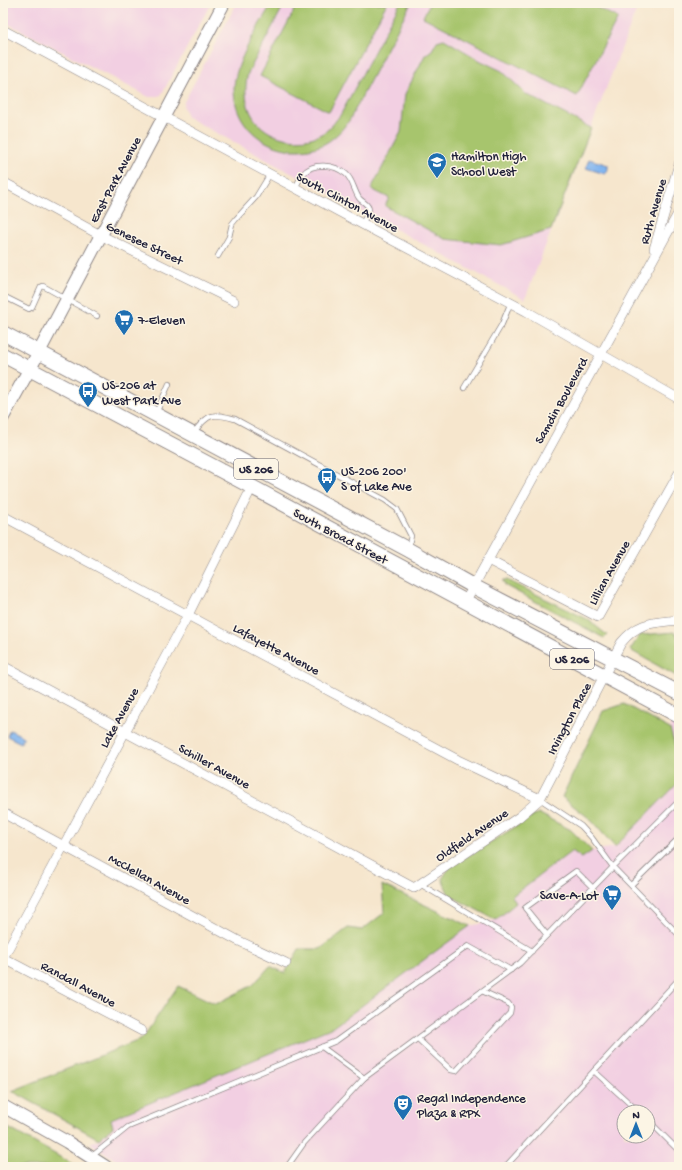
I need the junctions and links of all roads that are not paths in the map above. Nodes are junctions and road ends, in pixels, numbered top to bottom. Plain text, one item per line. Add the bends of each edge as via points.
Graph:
1 (224, 3) edge
2 (3, 30) edge
3 (163, 116) junction
4 (679, 164) edge
5 (270, 174) junction
6 (3, 182) edge
7 (295, 188) junction
8 (679, 212) edge
9 (362, 224) junction
10 (100, 235) junction
11 (218, 256) dead end
12 (650, 265) junction
13 (3, 296) edge
14 (67, 299) junction
15 (234, 301) dead end
16 (511, 302) junction
17 (97, 316) dead end
18 (3, 333) edge
19 (39, 352) junction
20 (601, 354) junction
21 (3, 355) edge
22 (29, 370) junction
23 (169, 384) dead end
24 (464, 388) dead end
25 (679, 399) edge
26 (155, 415) junction
27 (3, 417) edge
28 (192, 435) junction
29 (679, 474) edge
30 (252, 487) junction
31 (3, 516) edge
32 (407, 549) junction
33 (488, 560) junction
34 (473, 586) junction
35 (465, 602) junction
36 (188, 615) junction
37 (679, 620) edge
38 (614, 660) junction
39 (3, 666) edge
40 (604, 677) junction
41 (679, 694) edge
42 (679, 716) edge
43 (125, 731) junction
44 (540, 799) junction
45 (679, 801) edge
46 (3, 813) edge
47 (679, 838) edge
48 (63, 845) junction
49 (613, 867) junction
50 (417, 886) junction
51 (631, 886) junction
52 (592, 888) junction
53 (548, 935) junction
54 (679, 935) edge
55 (532, 952) junction
56 (3, 958) edge
57 (286, 963) dead end
58 (512, 970) junction
59 (679, 979) edge
60 (482, 991) junction
61 (142, 1031) dead end
62 (418, 1039) junction
63 (322, 1047) junction
64 (594, 1071) junction
65 (364, 1078) junction
66 (630, 1104) edge
67 (3, 1106) edge
68 (656, 1128) edge
69 (679, 1151) edge
70 (92, 1157) junction
71 (106, 1167) edge
72 (287, 1167) edge
73 (505, 1167) edge

1 - 3 street, East Park Avenue
2 - 3 street, South Clinton Avenue
3 - 5 street, South Clinton Avenue
3 - 10 street, East Park Avenue
4 - 12 street, Ruth Avenue
5 - 7 street, South Clinton Avenue
5 - 11 lane via 256,196 232,224 229,237
6 - 10 street, Genesee Street
7 - 9 street, South Clinton Avenue
7 - 9 lane via 303,174 311,167 322,165 346,174 360,200 368,206 369,210
8 - 12 street, Samdin Boulevard
9 - 16 street, South Clinton Avenue
10 - 14 street, East Park Avenue
10 - 15 street, Genesee Street
12 - 20 street, Samdin Boulevard
13 - 14 lane via 29,309 43,286
14 - 17 lane
14 - 19 street, East Park Avenue
16 - 20 street, South Clinton Avenue
16 - 24 lane via 502,324
18 - 19 main road, South Broad Street / US 206
19 - 22 street, East Park Avenue
19 - 26 main road, South Broad Street / US 206
20 - 25 street, South Clinton Avenue
20 - 33 street, Samdin Boulevard
21 - 22 main road, South Broad Street / US 206
22 - 27 street, East Park Avenue
22 - 30 main road, South Broad Street / US 206
23 - 26 lane
26 - 28 main road, South Broad Street / US 206
28 - 32 main road, South Broad Street / US 206
28 - 32 lane via 204,419 218,414 235,419 385,500 397,510 411,536
29 - 33 street, Lillian Avenue via 598,618
30 - 35 main road, South Broad Street / US 206
30 - 36 street, Lake Avenue
31 - 36 street, Lafayette Avenue
32 - 34 main road, South Broad Street / US 206
33 - 34 street, Samdin Boulevard
34 - 35 street, Samdin Boulevard
34 - 38 main road, South Broad Street / US 206
35 - 40 main road, South Broad Street / US 206
36 - 43 street, Lake Avenue
36 - 44 street, Lafayette Avenue via 458,760
37 - 38 street, Irvington Place via 647,624 637,628 621,643
38 - 40 street, Irvington Place
38 - 41 main road, South Broad Street / US 206
39 - 43 street, Schiller Avenue
40 - 42 main road, South Broad Street / US 206
40 - 44 street, Irvington Place
43 - 48 street, Lake Avenue
43 - 50 street, Schiller Avenue
44 - 49 lane via 582,826
44 - 50 street, Oldfield Avenue via 519,818
45 - 49 lane
46 - 48 street, McClellan Avenue
47 - 51 lane
48 - 56 street, Lake Avenue
48 - 57 street, McClellan Avenue via 237,940
49 - 51 lane
49 - 52 lane
50 - 55 lane
51 - 54 lane
52 - 53 lane
52 - 53 lane via 576,871 525,908
53 - 55 lane
55 - 58 lane
56 - 61 street, Randall Avenue
58 - 60 lane
58 - 63 lane via 468,946 336,1041
59 - 64 lane
60 - 62 lane
60 - 62 lane via 508,1003 511,1010 456,1071 451,1070
62 - 65 lane
63 - 65 lane
63 - 70 lane via 128,1127
64 - 66 lane
64 - 73 lane
65 - 72 lane via 304,1143
67 - 70 street
68 - 69 lane
70 - 71 street

